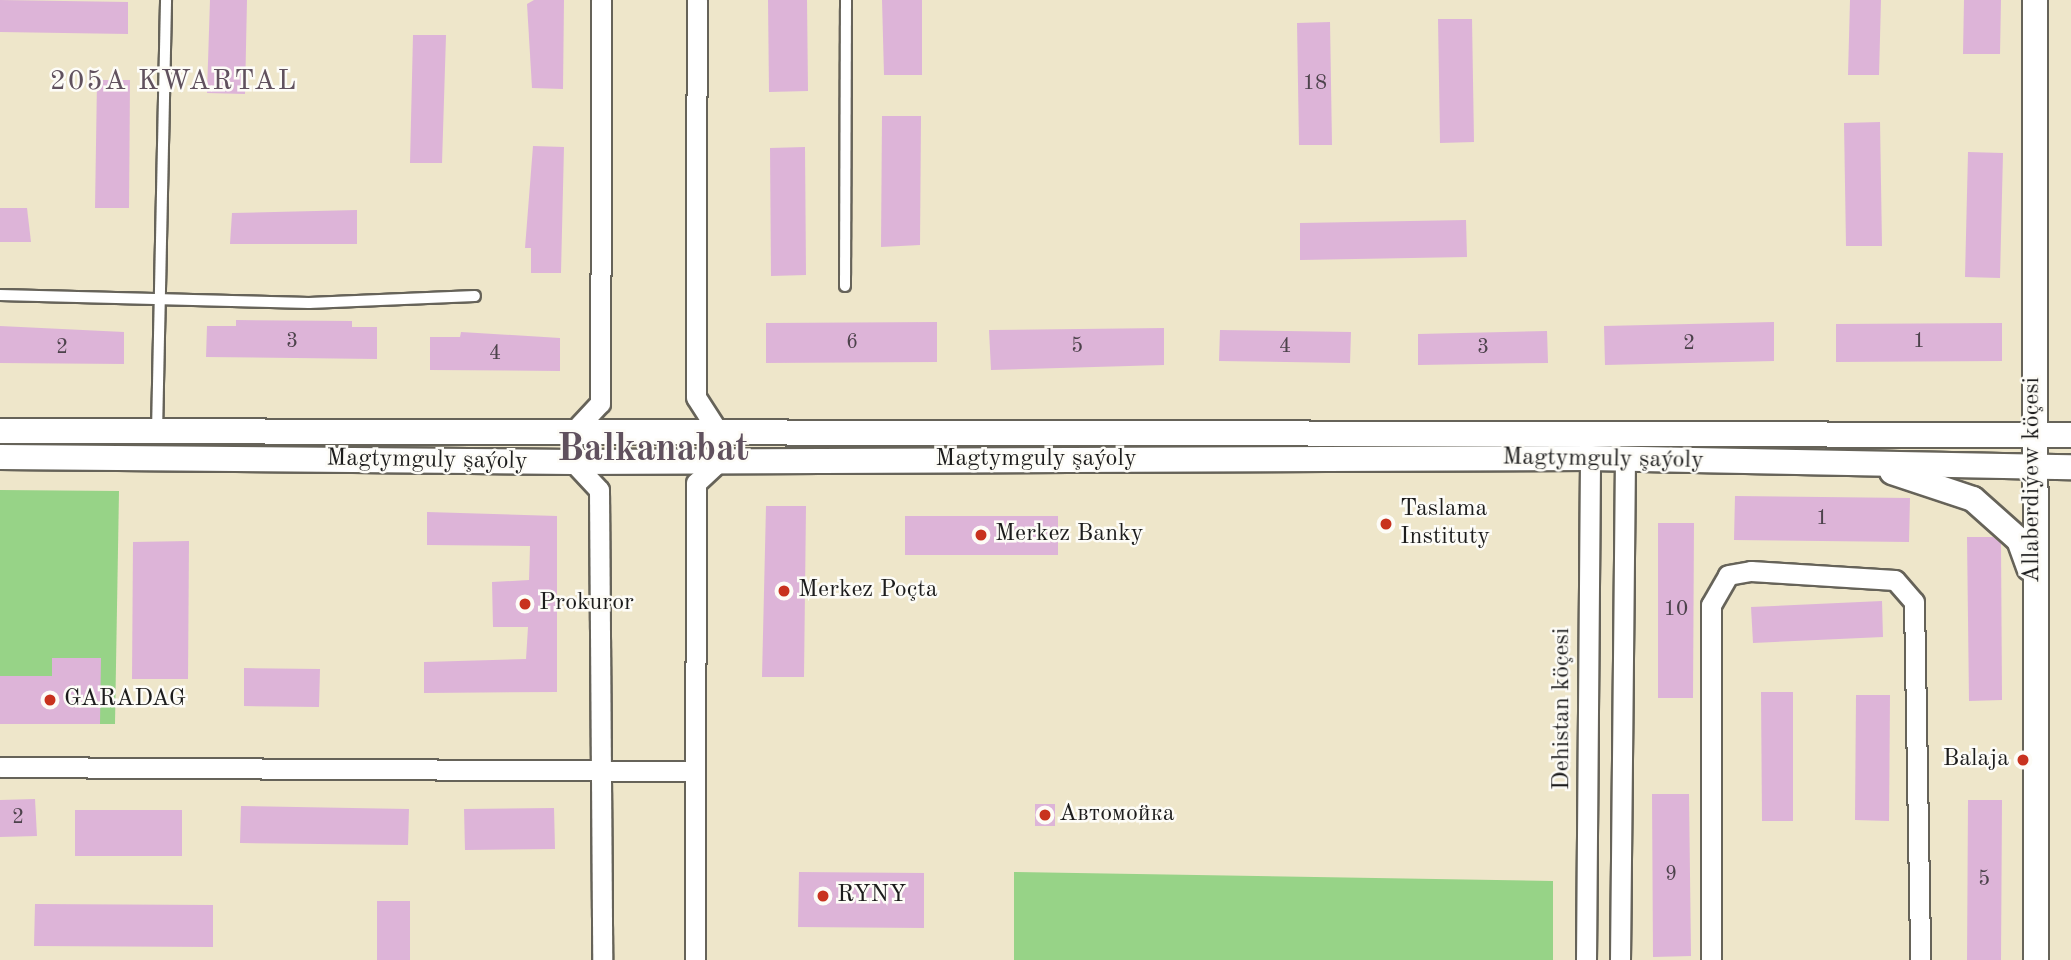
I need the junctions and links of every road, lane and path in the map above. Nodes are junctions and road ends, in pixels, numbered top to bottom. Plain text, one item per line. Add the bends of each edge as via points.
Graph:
1 (166, 0) edge
2 (601, 0) edge
3 (697, 0) edge
4 (846, 0) edge
5 (2035, 0) edge
6 (845, 286) dead end
7 (0, 295) edge
8 (475, 296) dead end
9 (160, 301) junction
10 (0, 431) edge
11 (157, 432) junction
12 (572, 433) junction
13 (2071, 435) edge
14 (721, 436) junction
15 (2032, 437) junction
16 (0, 457) edge
17 (1590, 458) junction
18 (1625, 459) junction
19 (720, 461) junction
20 (573, 462) junction
21 (1839, 464) junction
22 (2034, 466) junction
23 (2071, 467) edge
24 (2034, 585) junction
25 (0, 767) edge
26 (602, 770) junction
27 (695, 771) junction
28 (602, 960) edge
29 (695, 960) edge
30 (1586, 960) edge
31 (1620, 960) edge
32 (1711, 960) edge
33 (1920, 960) edge
34 (2036, 960) edge

1 - 9 lane
2 - 12 street via 600,403
3 - 14 street via 696,397
4 - 6 lane
5 - 15 street, Allaberdiýew köçesi
7 - 9 lane
8 - 9 lane
9 - 11 lane
10 - 11 street, Magtymguly şaýoly
11 - 12 street, Magtymguly şaýoly
12 - 14 street, Magtymguly şaýoly
12 - 20 street
13 - 15 street, Magtymguly şaýoly
14 - 15 street, Magtymguly şaýoly
14 - 19 street
15 - 22 street, Allaberdiýew köçesi
16 - 20 street, Magtymguly şaýoly
17 - 18 street, Magtymguly şaýoly
17 - 19 street, Magtymguly şaýoly
17 - 30 street, Dehistan köçesi
18 - 21 street, Magtymguly şaýoly
18 - 31 street
19 - 20 street, Magtymguly şaýoly
19 - 27 street via 696,483
20 - 26 street via 599,490
21 - 22 street, Magtymguly şaýoly
21 - 24 street via 1877,468 1973,499 2019,540
22 - 23 street, Magtymguly şaýoly
22 - 24 street, Allaberdiýew köçesi
24 - 34 street, Allaberdiýew köçesi
25 - 26 street
26 - 27 street
26 - 28 street
27 - 29 street
32 - 33 street via 1711,604 1728,575 1751,570 1895,580 1914,602

